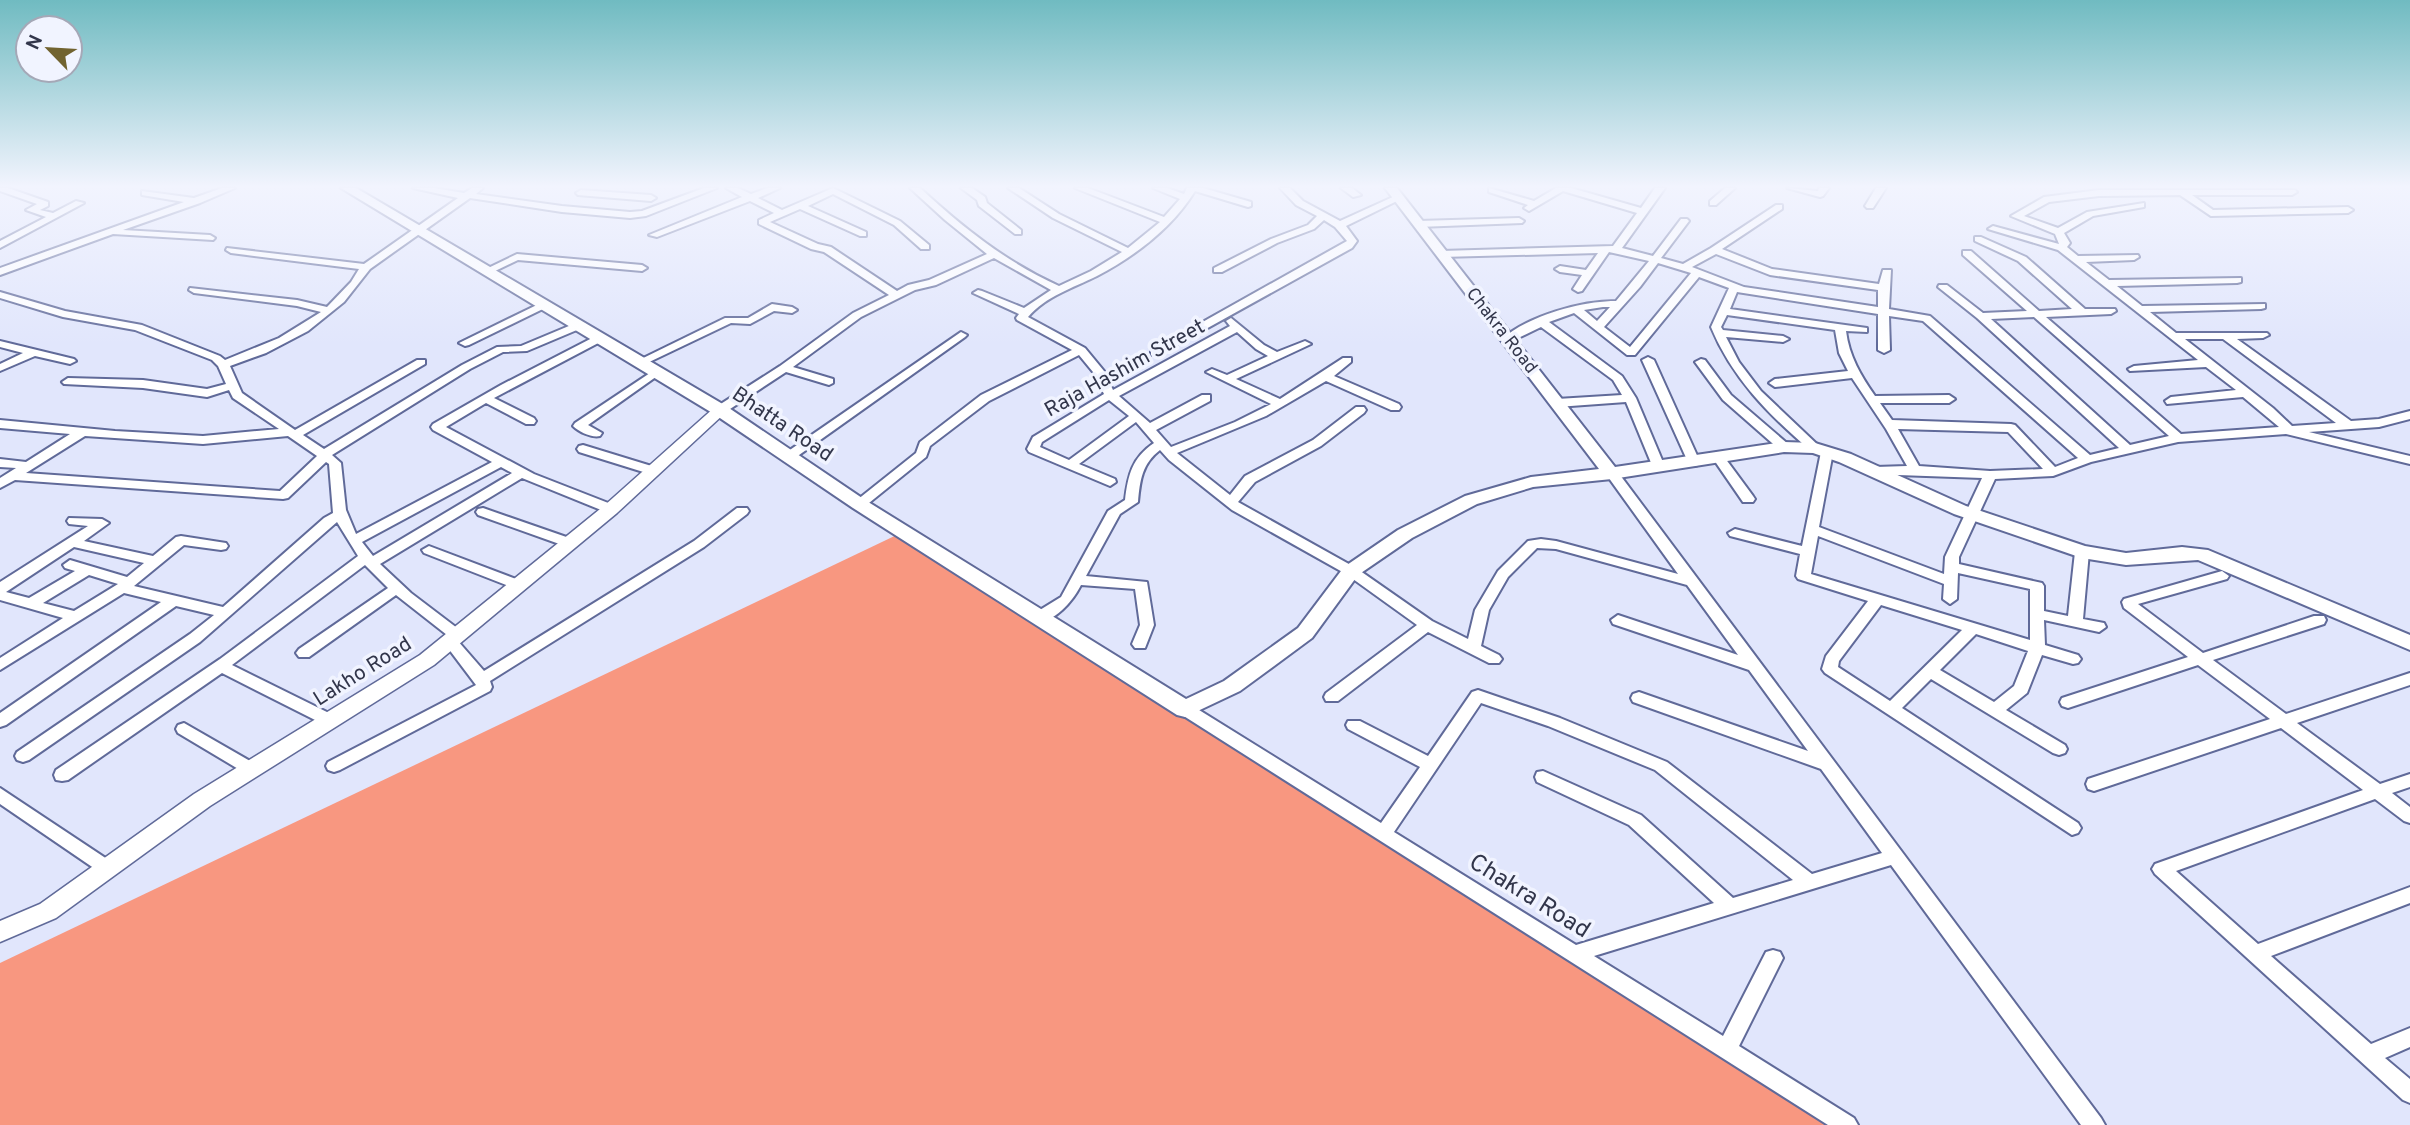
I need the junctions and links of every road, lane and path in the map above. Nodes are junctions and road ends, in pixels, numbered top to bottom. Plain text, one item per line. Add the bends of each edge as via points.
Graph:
1 (88, 240) edge
2 (403, 240) edge
3 (434, 240) edge
4 (800, 240) edge
5 (917, 240) edge
6 (975, 240) edge
7 (1106, 240) edge
8 (1142, 240) edge
9 (1275, 240) edge
10 (1352, 240) edge
11 (1431, 240) edge
12 (1619, 240) edge
13 (1669, 240) edge
14 (1729, 240) edge
15 (1981, 240) edge
16 (2035, 240) edge
17 (2064, 240) edge
18 (925, 247) dead end
19 (2062, 248) junction
20 (1611, 249) junction
21 (232, 250) dead end
22 (1715, 250) junction
23 (1129, 252) junction
24 (1967, 253) dead end
25 (1441, 254) junction
26 (992, 255) junction
27 (2134, 257) dead end
28 (1656, 258) junction
29 (2077, 259) junction
30 (366, 267) junction
31 (1684, 267) junction
32 (642, 268) dead end
33 (1560, 269) dead end
34 (489, 270) junction
35 (1218, 270) dead end
36 (0, 272) edge
37 (1697, 272) junction
38 (1887, 272) dead end
39 (1589, 273) junction
40 (2236, 280) dead end
41 (2106, 283) junction
42 (1943, 287) dead end
43 (1734, 288) junction
44 (1883, 288) junction
45 (1578, 289) dead end
46 (194, 290) dead end
47 (1060, 290) junction
48 (978, 293) dead end
49 (0, 295) edge
50 (896, 295) junction
51 (545, 304) junction
52 (1618, 304) junction
53 (2261, 306) dead end
54 (1574, 308) junction
55 (2139, 309) junction
56 (327, 310) junction
57 (792, 310) dead end
58 (1722, 311) junction
59 (1884, 311) junction
60 (2111, 311) dead end
61 (2082, 312) junction
62 (1025, 313) junction
63 (2039, 314) junction
64 (1225, 315) junction
65 (1981, 316) junction
66 (1540, 321) junction
67 (580, 326) junction
68 (1839, 326) junction
69 (1237, 327) junction
70 (1598, 327) junction
71 (1863, 330) dead end
72 (1718, 333) junction
73 (961, 335) dead end
74 (2225, 335) junction
75 (2263, 335) dead end
76 (2174, 336) junction
77 (600, 338) junction
78 (1508, 339) junction
79 (1783, 339) dead end
80 (465, 343) dead end
81 (0, 344) edge
82 (1305, 344) dead end
83 (1082, 350) junction
84 (1884, 350) dead end
85 (34, 352) junction
86 (1155, 353) dead end
87 (1276, 356) junction
88 (1648, 359) dead end
89 (1347, 360) dead end
90 (70, 361) dead end
91 (421, 362) dead end
92 (1701, 362) dead end
93 (639, 363) junction
94 (2208, 363) junction
95 (223, 364) junction
96 (0, 368) edge
97 (784, 368) junction
98 (2134, 369) dead end
99 (656, 372) junction
100 (1212, 372) dead end
101 (1855, 374) junction
102 (1325, 376) junction
103 (1227, 379) junction
104 (829, 381) dead end
105 (68, 382) dead end
106 (1775, 383) dead end
107 (232, 386) junction
108 (2245, 393) junction
109 (1110, 395) junction
110 (485, 398) junction
111 (1206, 398) dead end
112 (1630, 398) junction
113 (1871, 400) junction
114 (1949, 400) dead end
115 (2171, 401) dead end
116 (1557, 402) junction
117 (1280, 404) junction
118 (1395, 407) dead end
119 (720, 410) junction
120 (1360, 410) dead end
121 (2410, 415) edge
122 (1136, 416) junction
123 (530, 421) dead end
124 (0, 424) edge
125 (1889, 424) junction
126 (2349, 426) junction
127 (1148, 429) junction
128 (84, 431) junction
129 (2290, 431) junction
130 (293, 433) junction
131 (596, 433) dead end
132 (2178, 438) junction
133 (1784, 447) junction
134 (1165, 448) junction
135 (583, 449) dead end
136 (2127, 449) junction
137 (1821, 450) junction
138 (324, 456) junction
139 (788, 457) junction
140 (1718, 457) junction
141 (2087, 459) junction
142 (2410, 460) edge
143 (501, 462) junction
144 (1694, 462) junction
145 (0, 463) edge
146 (1071, 464) junction
147 (29, 466) junction
148 (1659, 467) junction
149 (1915, 470) junction
150 (653, 471) junction
151 (1875, 471) junction
152 (2053, 472) junction
153 (521, 473) junction
154 (1612, 474) junction
155 (1990, 475) junction
156 (13, 476) junction
157 (1110, 482) dead end
158 (0, 484) edge
159 (1748, 499) dead end
160 (1231, 502) junction
161 (859, 503) junction
162 (611, 509) junction
163 (742, 511) dead end
164 (483, 512) dead end
165 (340, 514) junction
166 (1973, 514) junction
167 (74, 521) dead end
168 (1812, 529) junction
169 (1735, 533) dead end
170 (355, 540) junction
171 (75, 543) junction
172 (570, 543) junction
173 (221, 546) dead end
174 (429, 550) dead end
175 (1808, 552) junction
176 (2082, 552) junction
177 (156, 561) junction
178 (368, 561) junction
179 (70, 565) dead end
180 (87, 570) junction
181 (1351, 571) junction
182 (1951, 574) junction
183 (2222, 576) dead end
184 (1078, 580) junction
185 (1692, 582) junction
186 (126, 585) junction
187 (519, 585) junction
188 (397, 588) junction
189 (0, 589) edge
190 (0, 595) edge
191 (1878, 598) junction
192 (1950, 599) dead end
193 (174, 600) junction
194 (30, 604) junction
195 (226, 613) junction
196 (2037, 614) junction
197 (76, 617) junction
198 (1040, 617) junction
199 (1618, 620) dead end
200 (2319, 620) dead end
201 (2075, 622) junction
202 (1427, 625) junction
203 (2099, 627) dead end
204 (1973, 628) junction
205 (452, 638) junction
206 (2410, 643) edge
207 (1140, 645) dead end
208 (2037, 648) junction
209 (1473, 649) junction
210 (304, 653) dead end
211 (1494, 659) dead end
212 (2073, 659) dead end
213 (2200, 659) junction
214 (3, 660) edge
215 (221, 666) junction
216 (1754, 666) junction
217 (1929, 671) junction
218 (482, 679) junction
219 (2410, 680) edge
220 (1332, 697) dead end
221 (1639, 698) dead end
222 (2068, 702) dead end
223 (1185, 709) junction
224 (1891, 709) junction
225 (1995, 710) junction
226 (329, 720) junction
227 (0, 721) edge
228 (2284, 721) junction
229 (1354, 725) dead end
230 (184, 729) dead end
231 (2059, 749) dead end
232 (23, 756) dead end
233 (1431, 765) junction
234 (1827, 765) junction
235 (334, 766) dead end
236 (251, 769) junction
237 (62, 775) dead end
238 (1543, 777) dead end
239 (2410, 780) edge
240 (2094, 784) dead end
241 (2377, 792) junction
242 (0, 795) edge
243 (2410, 816) edge
244 (2072, 828) dead end
245 (1384, 834) junction
246 (1895, 856) junction
247 (107, 868) junction
248 (1809, 882) junction
249 (2410, 895) edge
250 (1730, 906) junction
251 (0, 932) edge
252 (1573, 954) junction
253 (2256, 954) junction
254 (1773, 958) dead end
255 (2410, 1037) edge
256 (1727, 1050) junction
257 (2369, 1055) junction
258 (2410, 1093) edge
259 (1847, 1125) edge
260 (2094, 1125) edge

1 - 36 street
2 - 30 street
3 - 34 main road, Bhatta Road
4 - 50 street via 827,249
5 - 18 street
6 - 26 street
7 - 23 street
8 - 23 street
9 - 35 street
10 - 64 street
11 - 25 main road, Chakra Road
12 - 20 street
13 - 28 street
14 - 22 street
15 - 61 street via 2022,259
16 - 19 street
17 - 19 street
19 - 29 street
20 - 25 street
20 - 28 street
20 - 39 street
21 - 30 street
22 - 31 street
22 - 44 street via 1770,272
23 - 47 street
24 - 63 street
25 - 78 main road, Chakra Road
26 - 47 street
26 - 50 street
27 - 29 street
28 - 31 street
28 - 52 street
29 - 41 street
30 - 56 street via 359,281
31 - 37 street
32 - 34 street via 517,257
33 - 39 street
34 - 51 main road, Bhatta Road
37 - 43 street
37 - 70 street via 1631,353
38 - 44 street
39 - 45 street
40 - 41 street
41 - 55 street
42 - 65 street
43 - 58 street
43 - 59 street
44 - 59 street
46 - 56 street
47 - 62 street
48 - 62 street
49 - 95 street via 63,314 138,327
50 - 97 street via 857,315
51 - 67 main road, Bhatta Road
51 - 80 street
52 - 54 street
52 - 70 street
53 - 55 street
54 - 66 street
54 - 70 street
55 - 76 street
56 - 95 street via 273,346
57 - 93 street via 772,307 750,321 731,319
58 - 68 street
58 - 72 street
59 - 84 street
59 - 141 street via 1934,322
60 - 61 street
61 - 63 street
62 - 83 street via 1022,320
63 - 65 street
63 - 132 street
64 - 69 street
64 - 86 street
65 - 136 street
66 - 78 street
66 - 112 street via 1618,379
67 - 77 main road, Bhatta Road
67 - 138 street via 523,349 501,349
68 - 71 street
68 - 101 street via 1840,342
69 - 87 street
69 - 109 street, Raja Hashim Street
72 - 79 street
72 - 137 street via 1724,349 1759,396 1782,421
73 - 139 street
74 - 75 street
74 - 76 street
74 - 126 street
76 - 94 street
77 - 93 main road, Bhatta Road
77 - 110 street
78 - 116 main road, Chakra Road
81 - 85 street
82 - 87 street
83 - 109 street
83 - 161 street via 985,398
85 - 90 street
85 - 96 street
87 - 103 street
88 - 144 street
89 - 102 street
91 - 130 street
92 - 133 street via 1724,396
93 - 99 main road, Bhatta Road
94 - 98 street
94 - 108 street
95 - 107 street
97 - 104 street
97 - 119 street
99 - 119 main road, Bhatta Road
99 - 131 street via 579,426
100 - 103 street
101 - 106 street
101 - 113 street
102 - 117 street
102 - 118 street
103 - 117 street
105 - 107 street via 143,384 207,393
107 - 130 street via 237,395
108 - 115 street
108 - 129 street
109 - 122 street
109 - 146 street, Raja Hashim Street via 1037,440 1033,449
110 - 123 street
110 - 143 street via 437,427
111 - 127 street
112 - 116 street
112 - 148 street
113 - 114 street
113 - 125 street
116 - 154 main road, Chakra Road
117 - 134 street via 1206,439
119 - 139 main road, Bhatta Road
119 - 150 street, Lakho Road
120 - 160 street via 1317,443 1250,479
121 - 126 street
122 - 127 street
122 - 146 street
124 - 128 street
125 - 149 street
125 - 152 street via 2011,428
126 - 129 street
127 - 134 street
128 - 130 street via 203,440
128 - 147 street
129 - 132 street
129 - 142 street
130 - 138 street
132 - 136 street
133 - 137 main road
133 - 140 main road
134 - 160 street
134 - 184 street via 1143,455 1136,466 1131,502 1115,511
135 - 150 street
136 - 141 street
137 - 151 main road
137 - 168 street
138 - 156 street via 283,495
138 - 165 street via 335,463
139 - 161 main road, Bhatta Road
140 - 144 main road
140 - 159 street
141 - 152 street
143 - 153 street
143 - 170 street
144 - 148 main road
145 - 147 street
146 - 157 street
147 - 156 street
148 - 154 main road
149 - 151 street
149 - 155 street
150 - 162 street, Lakho Road
151 - 166 main road
152 - 155 street
153 - 162 street
153 - 178 street
154 - 181 main road via 1531,482 1471,500 1405,534
154 - 185 street
155 - 166 street
156 - 158 street
160 - 181 street
161 - 198 main road, Bhatta Road
162 - 172 street, Lakho Road
163 - 218 street via 699,544
164 - 172 street
165 - 170 street
165 - 195 street
166 - 176 main road
166 - 182 street via 1952,556
167 - 171 street via 103,523
168 - 175 street
168 - 182 street via 1914,570
169 - 175 street
170 - 178 street
171 - 177 street
171 - 189 street
172 - 187 street, Lakho Road
173 - 177 street via 181,540
174 - 187 street
175 - 191 street via 1803,576
176 - 201 street
176 - 206 main road via 2126,559 2201,555
177 - 186 street
178 - 188 street
178 - 215 street
179 - 180 street
180 - 186 street
180 - 194 street
181 - 202 street
181 - 223 main road via 1305,633 1232,686
182 - 192 street
182 - 196 street via 2037,586
183 - 213 street via 2129,602
184 - 198 street via 1066,600
184 - 207 street via 1142,585 1147,625
185 - 209 street via 1556,545 1533,544 1503,574 1482,610
185 - 216 street
186 - 193 street
186 - 197 street
187 - 205 street, Lakho Road
188 - 205 street
188 - 210 street
190 - 194 street
191 - 204 street
191 - 224 street via 1829,664
193 - 195 street
193 - 227 street
194 - 197 street
195 - 232 street via 157,666
196 - 201 street
196 - 208 street
197 - 214 street
198 - 223 main road, Bhatta Road
199 - 216 street
200 - 213 street
201 - 203 street
202 - 209 street
202 - 220 street
204 - 208 street
204 - 217 street
205 - 218 street
205 - 226 street, Lakho Road via 427,660
208 - 212 street
208 - 225 street via 2021,689
209 - 211 street
213 - 222 street
213 - 228 street
215 - 226 street
215 - 237 street
216 - 234 street
217 - 224 street
217 - 225 street
218 - 235 street via 484,687
219 - 228 street
221 - 234 street
223 - 245 street, Chakra Road
224 - 244 street
225 - 231 street
226 - 236 street, Lakho Road
228 - 240 street
228 - 241 street
229 - 233 street
230 - 236 street
233 - 245 street
233 - 248 street via 1478,696 1661,766
234 - 246 street
236 - 247 street, Lakho Road
238 - 250 street via 1635,820
239 - 241 street
241 - 243 street
241 - 253 street via 2161,869
242 - 247 street
245 - 252 street, Chakra Road
246 - 248 street
246 - 260 street
247 - 251 street, Lakho Road via 48,911
248 - 250 street
249 - 253 street
250 - 252 street
252 - 256 street, Chakra Road
253 - 257 street
254 - 256 street
255 - 257 street
256 - 259 street, Chakra Road
257 - 258 street

